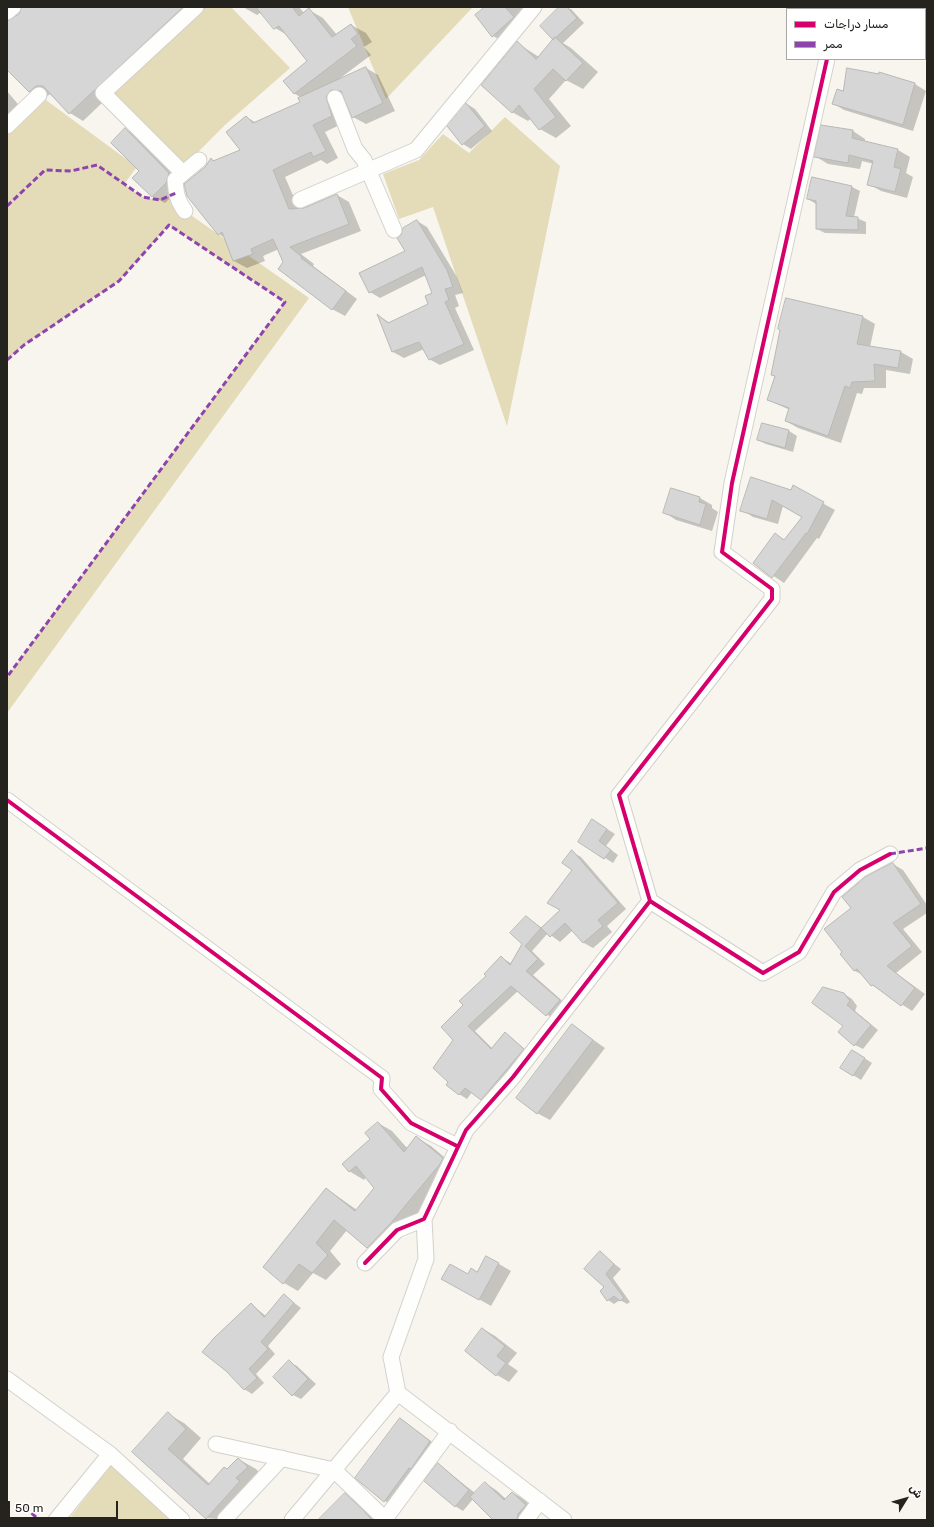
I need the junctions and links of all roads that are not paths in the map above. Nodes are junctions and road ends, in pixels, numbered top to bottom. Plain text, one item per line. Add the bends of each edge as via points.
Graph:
1 (13, 7) edge
2 (196, 7) edge
3 (534, 7) edge
4 (7, 12) edge
5 (827, 60) edge
6 (39, 95) dead end
7 (335, 98) dead end
8 (7, 126) edge
9 (199, 160) dead end
10 (368, 170) junction
11 (183, 173) junction
12 (300, 200) dead end
13 (185, 211) dead end
14 (394, 230) dead end
15 (7, 800) edge
16 (890, 854) dead end
17 (650, 901) junction
18 (457, 1146) junction
19 (424, 1219) junction
20 (365, 1263) dead end
21 (7, 1379) edge
22 (398, 1393) junction
23 (450, 1431) junction
24 (216, 1444) dead end
25 (110, 1454) junction
26 (282, 1458) junction
27 (334, 1470) junction
28 (540, 1501) junction
29 (225, 1519) dead end
30 (56, 1520) edge
31 (182, 1520) edge
32 (292, 1520) edge
33 (385, 1520) edge
34 (526, 1520) edge
35 (564, 1520) edge

1 - 4 street
2 - 11 street via 103,93
3 - 10 street via 416,150
5 - 17 street via 732,483 722,552 772,590 772,599 619,795
6 - 8 street
7 - 10 street via 355,149
9 - 11 street
10 - 12 street
10 - 14 street
11 - 13 street via 175,180 179,203
15 - 18 street via 382,1078 381,1089 412,1123
16 - 17 street via 860,870 834,892 799,952 763,973
17 - 18 street via 513,1077 466,1130
18 - 19 street
19 - 20 street via 397,1230
19 - 22 street via 426,1259 391,1357
21 - 25 street
22 - 23 street
22 - 27 street
23 - 28 street
23 - 33 street
24 - 26 street
25 - 30 street
25 - 31 street
26 - 27 street
26 - 29 street
27 - 32 street
27 - 33 street
28 - 34 street
28 - 35 street

